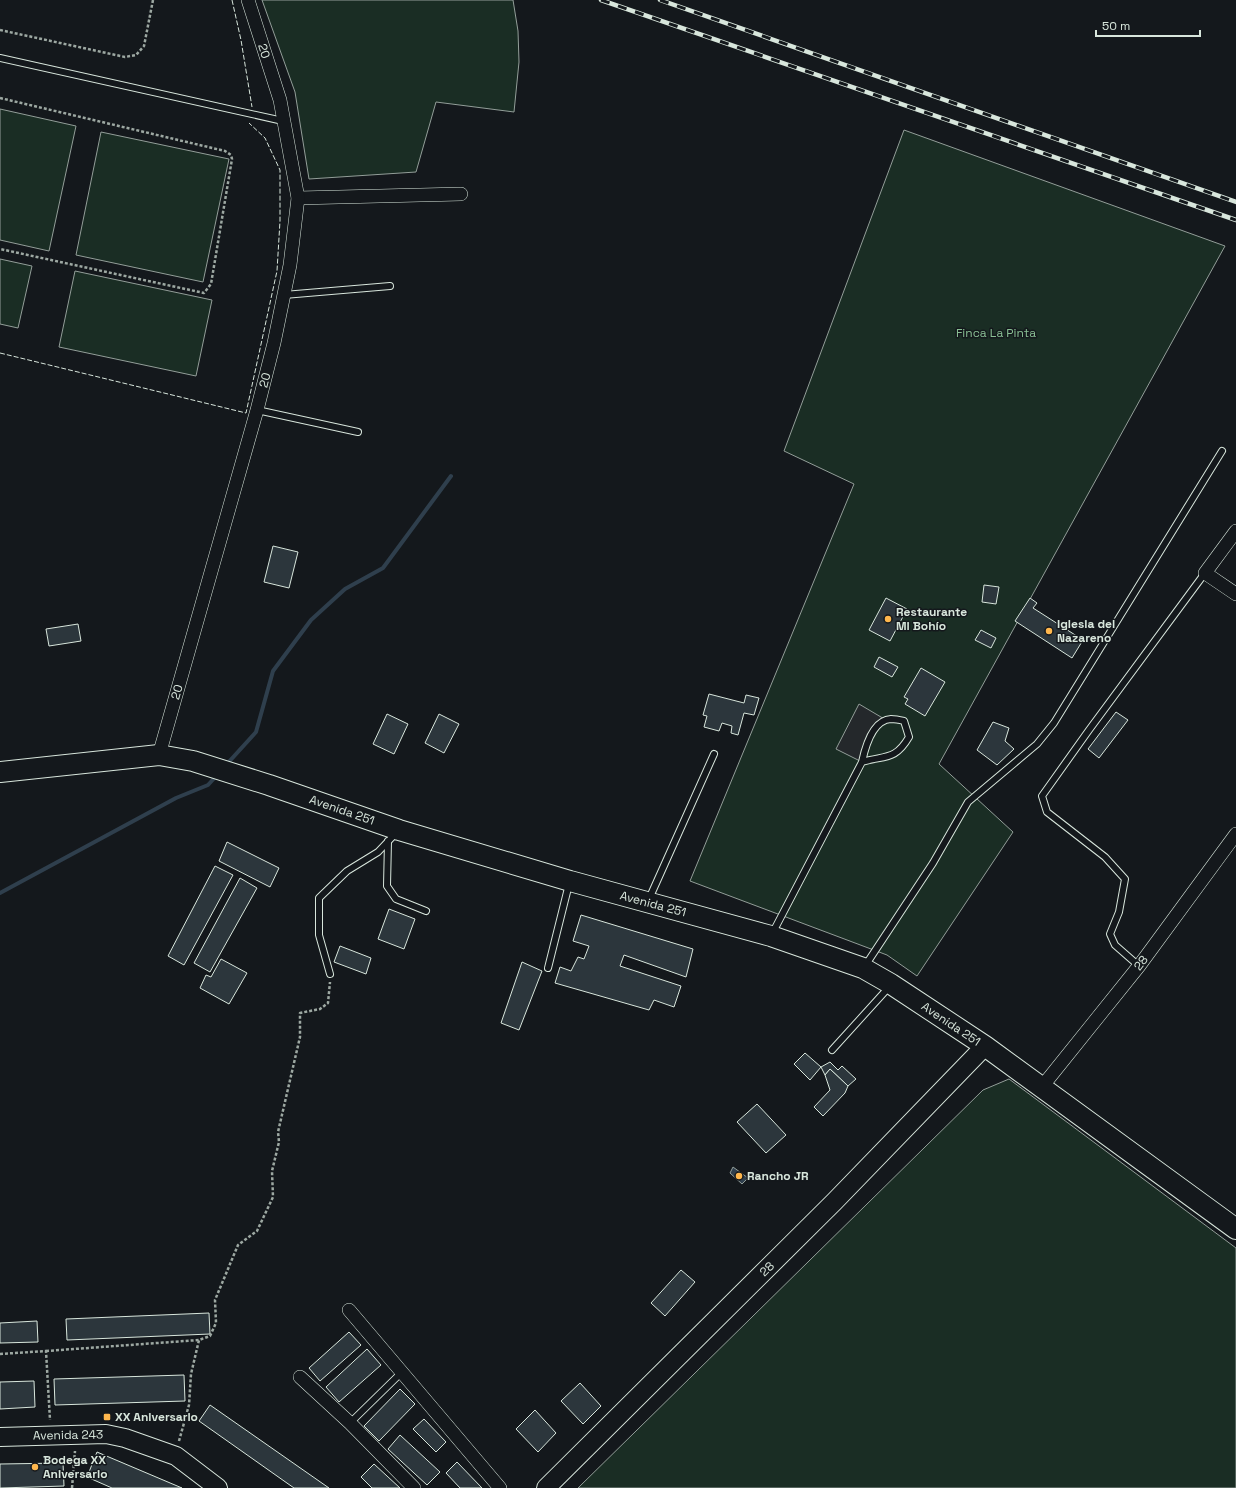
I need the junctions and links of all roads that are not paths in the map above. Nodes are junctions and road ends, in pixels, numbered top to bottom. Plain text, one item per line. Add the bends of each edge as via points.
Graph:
1 (248, 0) edge
2 (0, 58) edge
3 (284, 121) junction
4 (461, 194) dead end
5 (298, 198) junction
6 (390, 286) dead end
7 (284, 295) junction
8 (257, 410) junction
9 (358, 432) dead end
10 (1222, 451) dead end
11 (1236, 531) edge
12 (1205, 573) junction
13 (1236, 594) edge
14 (714, 754) dead end
15 (159, 755) junction
16 (862, 762) junction
17 (0, 772) edge
18 (1236, 834) edge
19 (394, 836) junction
20 (570, 881) junction
21 (647, 902) junction
22 (426, 911) dead end
23 (771, 936) junction
24 (1139, 966) junction
25 (548, 968) dead end
26 (863, 968) junction
27 (330, 974) road end
28 (892, 984) junction
29 (985, 1046) junction
30 (832, 1050) dead end
31 (1041, 1088) junction
32 (1236, 1229) edge
33 (349, 1310) dead end
34 (401, 1373) junction
35 (300, 1377) dead end
36 (350, 1423) junction
37 (0, 1437) edge
38 (218, 1488) edge
39 (414, 1488) edge
40 (500, 1488) edge
41 (546, 1488) edge

1 - 3 street, 20 via 280,100
2 - 3 lane
3 - 5 street, 20
4 - 5 street
5 - 7 street, 20
6 - 7 lane
7 - 8 street, 20
8 - 9 lane
8 - 15 street, 20
10 - 26 lane via 1054,723 1037,744 968,802 933,864
11 - 12 street
12 - 13 street
12 - 24 lane via 1042,796 1046,812 1105,856 1125,879 1119,912 1110,934 1115,945
14 - 21 lane
15 - 17 main road, Avenida 251
15 - 19 main road, Avenida 251 via 193,762 269,785
16 - 16 lane via 868,739 879,725 890,719 904,721 909,738 900,751
16 - 23 lane
18 - 24 street, 28
19 - 20 main road, Avenida 251
19 - 22 lane via 387,886 396,899
19 - 27 lane via 378,852 347,871 319,898 318,935
20 - 21 main road, Avenida 251
20 - 25 lane
21 - 23 main road, Avenida 251
23 - 26 main road, Avenida 251
24 - 31 street, 28
26 - 28 main road, Avenida 251
28 - 29 main road, Avenida 251
28 - 30 lane
29 - 31 main road, Avenida 251
29 - 41 street, 28 via 834,1202
31 - 32 main road, Avenida 251
33 - 34 street
34 - 36 lane
34 - 40 street
35 - 36 street
36 - 39 street
37 - 38 street, Avenida 243 via 106,1434 125,1438 176,1456

